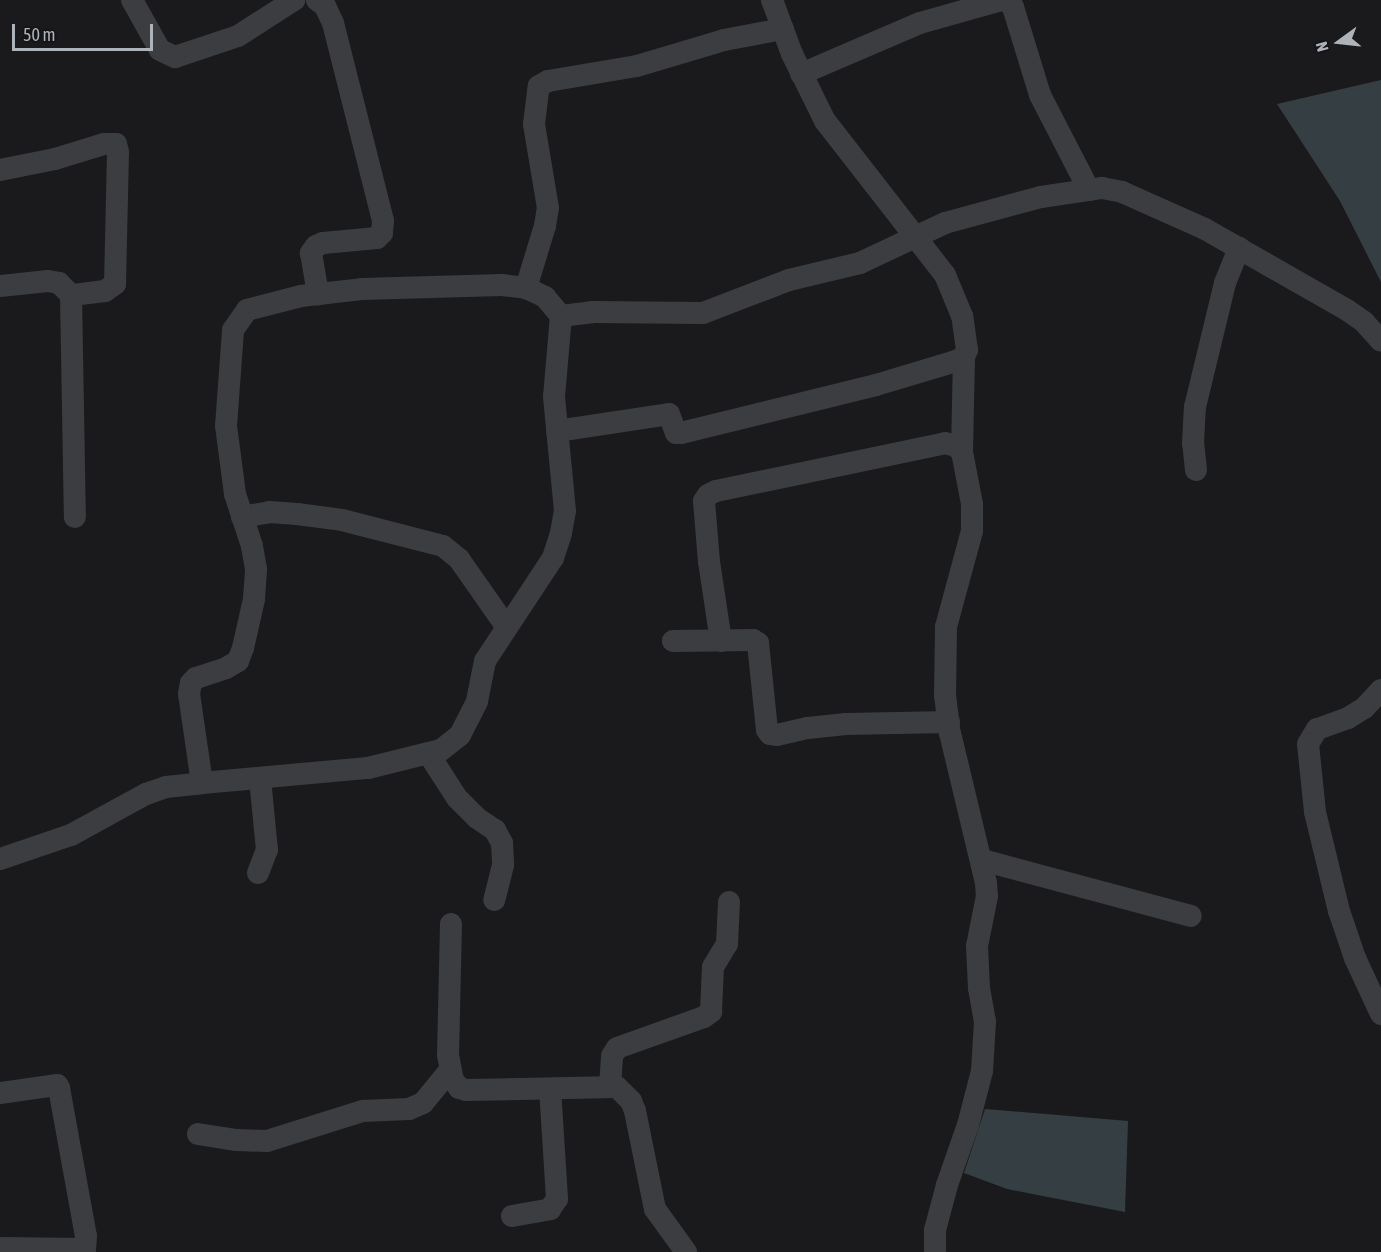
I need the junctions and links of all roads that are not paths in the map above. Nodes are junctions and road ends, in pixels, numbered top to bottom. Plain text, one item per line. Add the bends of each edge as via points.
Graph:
1 (132, 0) edge
2 (294, 0) edge
3 (317, 0) edge
4 (772, 0) edge
5 (1004, 0) edge
6 (783, 29) junction
7 (801, 74) junction
8 (0, 170) edge
9 (1089, 190) junction
10 (914, 236) junction
11 (1239, 248) junction
12 (0, 286) edge
13 (526, 288) junction
14 (318, 294) junction
15 (71, 295) junction
16 (561, 316) junction
17 (1381, 341) edge
18 (964, 357) junction
19 (557, 431) junction
20 (962, 452) junction
21 (1196, 470) dead end
22 (75, 517) dead end
23 (242, 517) junction
24 (506, 626) junction
25 (673, 641) dead end
26 (721, 641) junction
27 (1381, 690) edge
28 (949, 722) junction
29 (428, 753) junction
30 (260, 779) junction
31 (202, 783) junction
32 (0, 859) edge
33 (982, 860) junction
34 (258, 873) dead end
35 (494, 900) dead end
36 (729, 902) dead end
37 (1191, 916) dead end
38 (450, 924) dead end
39 (1381, 1014) edge
40 (450, 1070) junction
41 (610, 1086) junction
42 (550, 1089) junction
43 (0, 1093) edge
44 (198, 1134) dead end
45 (512, 1216) dead end
46 (0, 1248) edge
47 (95, 1251) edge
48 (686, 1252) edge
49 (935, 1252) edge

1 - 2 street via 160,50 175,57 238,36
3 - 14 street via 325,6 333,23 383,221 382,233 377,238 316,246 311,253
4 - 6 street
5 - 7 street via 920,23
5 - 9 street via 1013,7 1040,95
6 - 7 street
6 - 13 street via 539,86 534,124 548,208
7 - 10 street via 825,121
8 - 15 street via 116,144 115,284 105,291
9 - 10 street via 1000,206
9 - 11 street via 1122,192
10 - 16 street via 860,263 789,280 703,313 592,312
10 - 18 street via 956,295 966,339
11 - 17 street via 1347,310
11 - 21 street via 1225,283 1195,407 1192,443
12 - 15 street via 48,281 59,283
13 - 14 street via 424,285
13 - 16 street via 545,297
14 - 23 street via 247,310 233,330 226,426
15 - 22 street
16 - 19 street via 554,397
18 - 19 street via 876,385 681,433 676,433 669,414
18 - 20 street
19 - 24 street via 565,511 561,533 553,558
20 - 26 street via 945,443 708,495 704,501 709,562
20 - 28 street via 973,520 946,627
23 - 24 street via 269,512 342,520 443,546 459,559
23 - 31 street via 256,568 243,648 238,661 196,678 189,694
24 - 29 street via 485,661 470,720 460,735 441,750
25 - 26 street
26 - 28 street via 758,643 770,734 846,724
27 - 39 street via 1348,718 1317,729 1308,744 1315,812 1339,911
28 - 33 street
29 - 30 street via 368,768
29 - 35 street via 457,798 495,830 502,843 503,865
30 - 31 street
30 - 34 street via 267,850
31 - 32 street via 166,787 146,794 71,835
33 - 37 street
33 - 49 street via 987,896 977,946 985,1022 982,1071 969,1125 938,1218
36 - 41 street via 728,944 713,967 711,1012 617,1048 612,1056
38 - 40 street
40 - 42 street via 459,1088 466,1090
40 - 44 street via 423,1103 409,1109 363,1111 267,1141
41 - 42 street
41 - 48 street via 617,1087 631,1101 655,1209
42 - 45 street via 558,1199 550,1209
43 - 47 street via 57,1085 59,1088 86,1236
46 - 47 street

